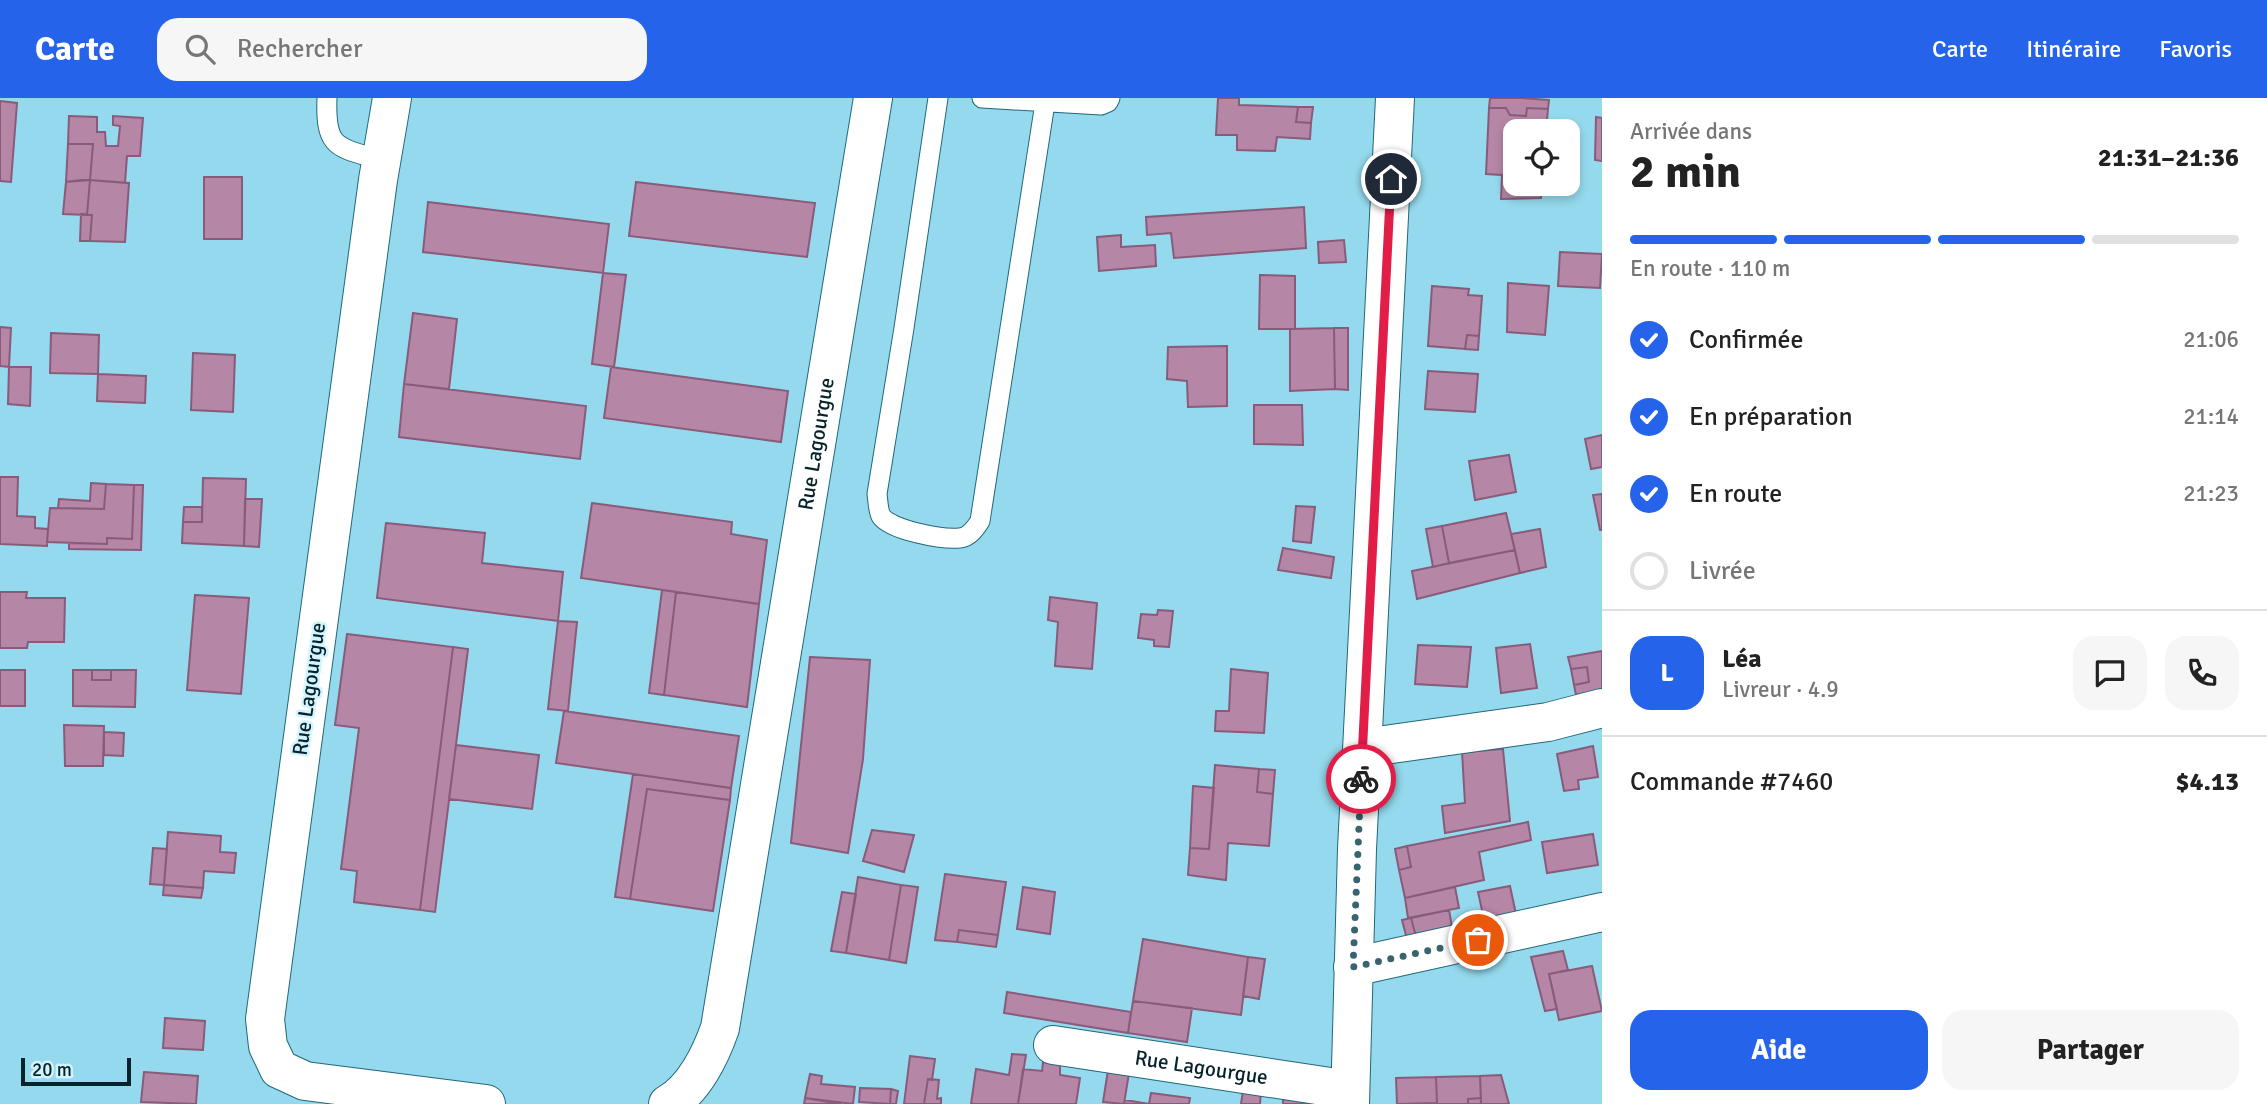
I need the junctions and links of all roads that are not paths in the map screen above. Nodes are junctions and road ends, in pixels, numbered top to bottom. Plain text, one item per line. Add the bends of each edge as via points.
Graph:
1 (327, 98) edge
2 (392, 98) edge
3 (873, 98) edge
4 (938, 98) edge
5 (982, 98) edge
6 (1110, 98) edge
7 (1395, 98) edge
8 (1045, 103) junction
9 (381, 160) junction
10 (1602, 708) edge
11 (1363, 748) junction
12 (1602, 912) edge
13 (1353, 967) junction
14 (1053, 1045) dead end
15 (1350, 1097) edge
16 (486, 1104) edge
17 (668, 1104) edge

1 - 9 lane via 328,133 336,144
2 - 9 street, Rue Lagourgue
3 - 17 street, Rue Lagourgue via 720,1028 696,1076
4 - 8 lane via 877,494 880,514 890,524 906,531 961,538 980,521
5 - 8 lane
6 - 8 lane via 1101,105
7 - 11 street
9 - 16 street, Rue Lagourgue via 265,1019 268,1046 279,1069 305,1081
10 - 11 street via 1548,722
11 - 13 street
12 - 13 street
13 - 15 street
14 - 15 street, Rue Lagourgue

